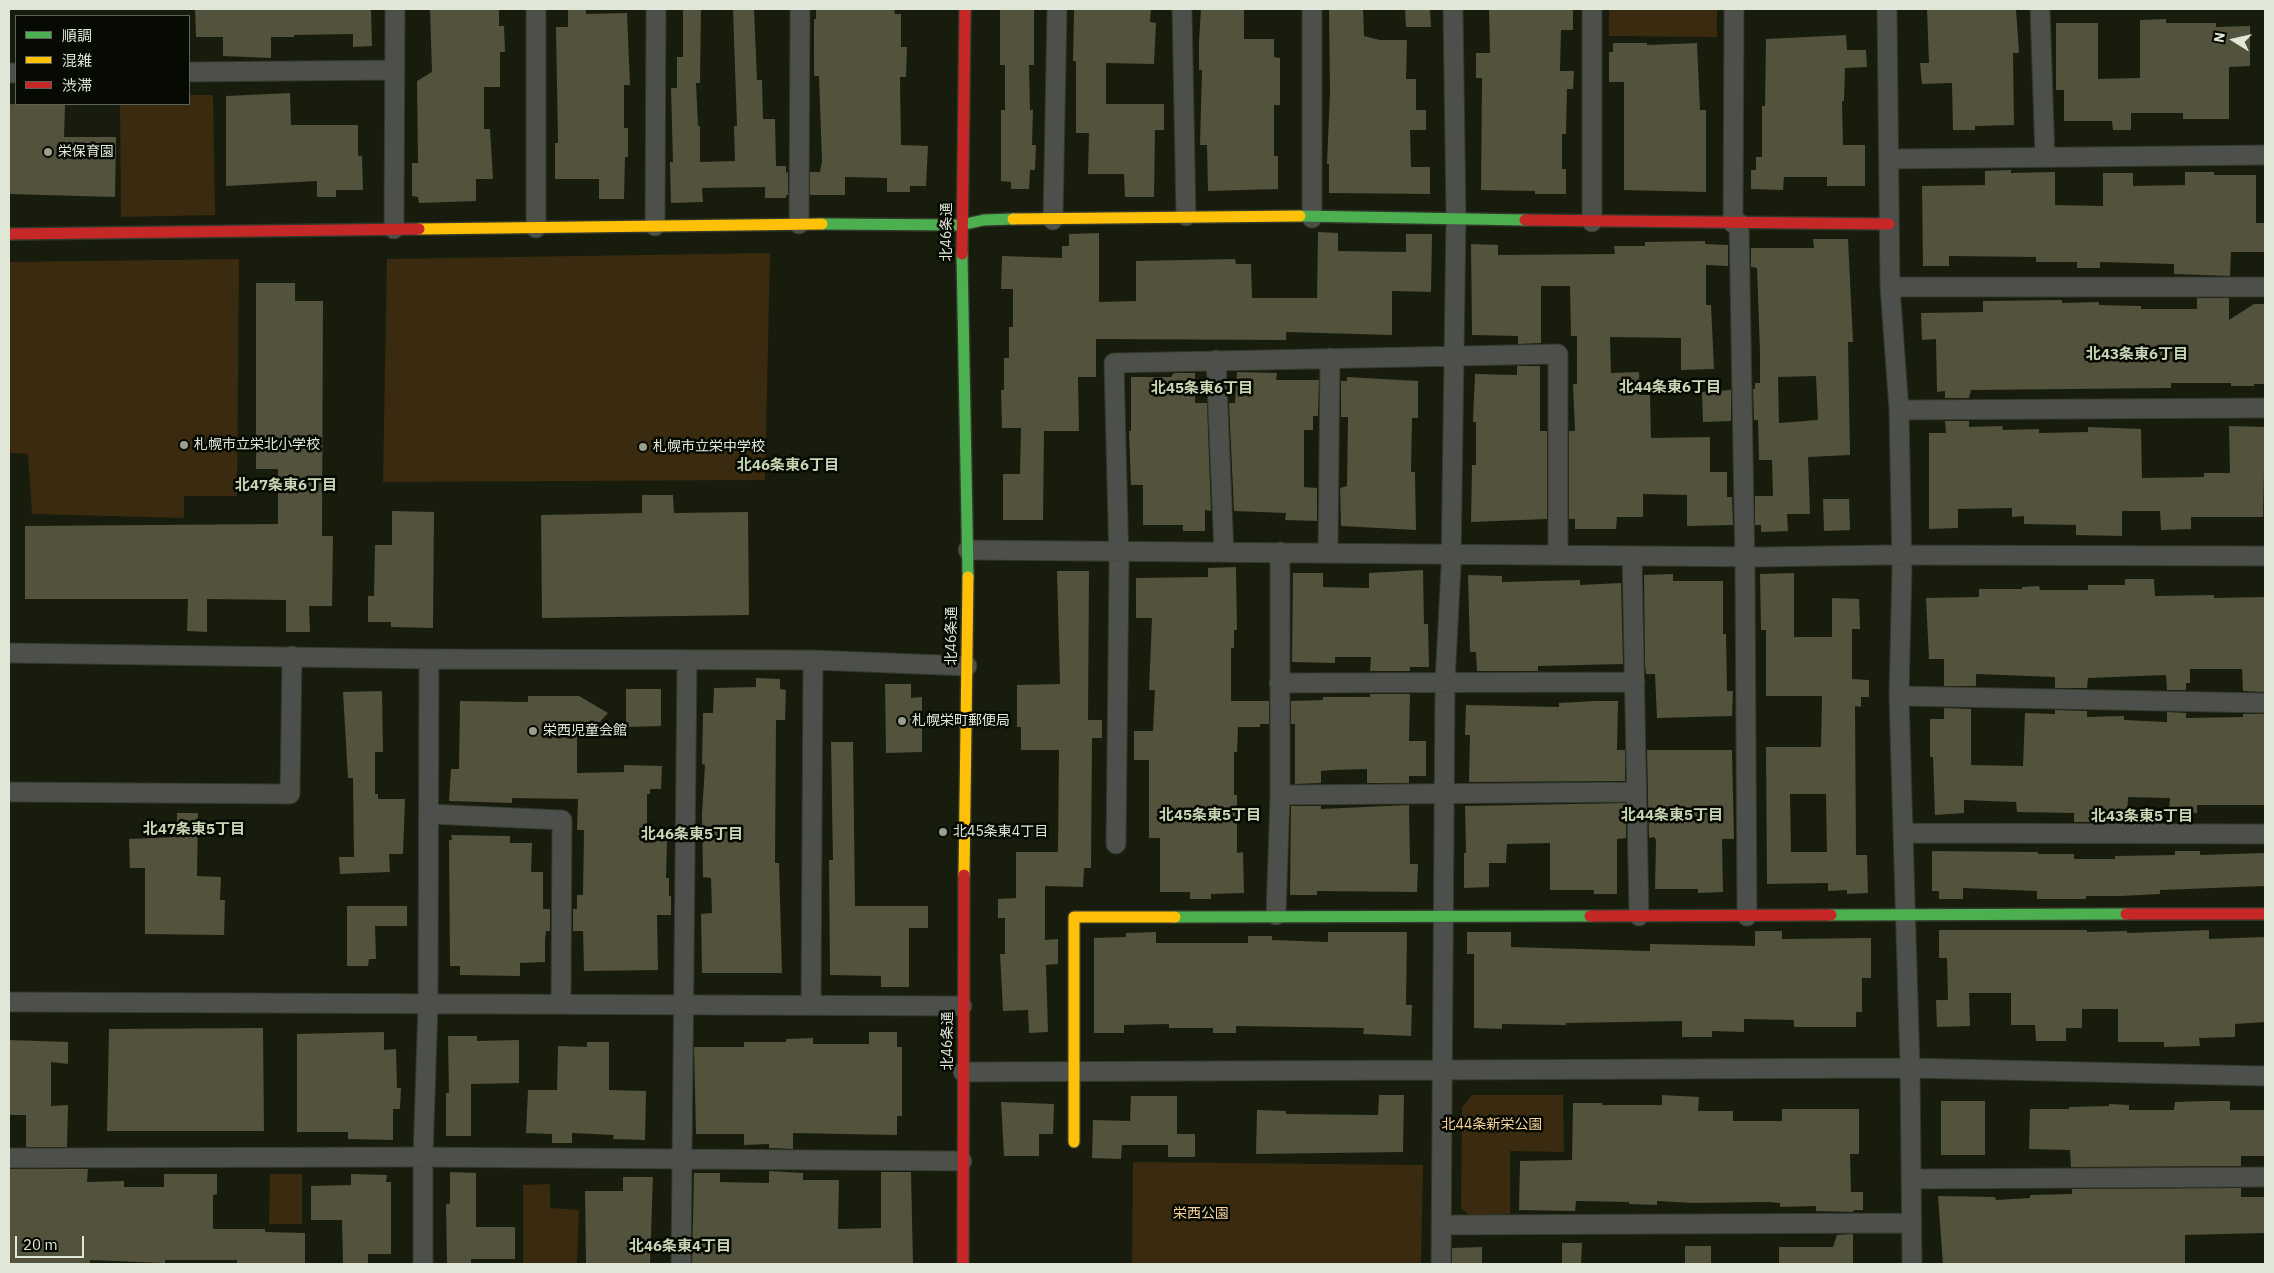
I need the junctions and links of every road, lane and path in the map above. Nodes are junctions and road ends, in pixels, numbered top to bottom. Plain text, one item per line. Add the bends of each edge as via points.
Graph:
1 (395, 9) edge
2 (536, 9) edge
3 (656, 9) edge
4 (800, 9) edge
5 (965, 9) edge
6 (1057, 9) edge
7 (1182, 9) edge
8 (1312, 9) edge
9 (1453, 9) edge
10 (1592, 9) edge
11 (1734, 9) edge
12 (1887, 9) edge
13 (2040, 9) edge
14 (394, 70) junction
15 (190, 72) edge
16 (2265, 155) edge
17 (2045, 157) junction
18 (1889, 159) junction
19 (1186, 216) junction
20 (1456, 217) junction
21 (1312, 218) junction
22 (1053, 220) junction
23 (1592, 222) junction
24 (1736, 223) junction
25 (799, 224) junction
26 (1889, 224) junction
27 (961, 225) junction
28 (655, 226) junction
29 (536, 228) junction
30 (394, 229) junction
31 (9, 234) edge
32 (1890, 287) junction
33 (2265, 287) edge
34 (1454, 355) junction
35 (1330, 358) junction
36 (1216, 360) junction
37 (2265, 408) edge
38 (1899, 410) junction
39 (968, 550) junction
40 (1119, 551) junction
41 (1224, 552) junction
42 (1280, 552) junction
43 (1328, 552) junction
44 (1451, 553) junction
45 (1558, 555) junction
46 (1902, 555) junction
47 (1632, 556) junction
48 (2265, 556) edge
49 (1745, 557) junction
50 (9, 652) edge
51 (292, 656) junction
52 (429, 659) junction
53 (688, 660) junction
54 (813, 660) junction
55 (967, 666) junction
56 (1445, 682) junction
57 (1634, 682) junction
58 (1279, 683) junction
59 (1899, 696) junction
60 (2265, 703) edge
61 (9, 792) edge
62 (1637, 792) junction
63 (1444, 795) junction
64 (1280, 796) junction
65 (429, 814) junction
66 (1903, 833) junction
67 (2265, 834) edge
68 (1116, 844) dead end
69 (2265, 914) edge
70 (1276, 915) junction
71 (1443, 915) junction
72 (1639, 916) junction
73 (1747, 916) junction
74 (1905, 916) junction
75 (9, 1002) edge
76 (561, 1003) junction
77 (428, 1005) junction
78 (682, 1005) junction
79 (812, 1005) junction
80 (962, 1006) junction
81 (1910, 1068) junction
82 (1444, 1069) junction
83 (1073, 1071) junction
84 (963, 1072) junction
85 (2265, 1076) edge
86 (1074, 1142) dead end
87 (423, 1157) junction
88 (9, 1158) edge
89 (682, 1159) junction
90 (962, 1161) junction
91 (2265, 1177) edge
92 (1911, 1179) junction
93 (1911, 1223) junction
94 (1442, 1225) junction
95 (423, 1264) edge
96 (681, 1264) edge
97 (962, 1264) edge
98 (1441, 1264) edge
99 (1912, 1264) edge

1 - 14 street
2 - 29 street
3 - 28 street
4 - 25 street
5 - 27 street, 北46条通
6 - 22 street
7 - 19 street
8 - 21 street
9 - 20 street
10 - 23 street
11 - 24 street
12 - 18 street
13 - 17 street
14 - 15 street
14 - 30 street
16 - 17 street
17 - 18 street
18 - 26 street
19 - 21 street
19 - 22 street
20 - 21 street
20 - 23 street
20 - 34 street
22 - 27 street via 984,220
23 - 24 street
24 - 26 street
24 - 49 street
25 - 27 street
25 - 28 street
26 - 32 street
27 - 39 street, 北46条通
28 - 29 street
29 - 30 street
30 - 31 street
32 - 33 street
32 - 38 street
34 - 35 street
34 - 44 street
34 - 45 street via 1558,354
35 - 36 street
35 - 43 street
36 - 40 street via 1114,362
36 - 41 street
37 - 38 street
38 - 46 street
39 - 40 street
39 - 55 street, 北46条通
40 - 41 street
40 - 68 street
41 - 42 street
42 - 43 street
42 - 58 street
43 - 44 street
44 - 45 street
44 - 56 street
45 - 47 street
46 - 48 street
46 - 49 street
46 - 59 street
47 - 49 street
47 - 57 street
49 - 73 street
50 - 51 street
51 - 52 street
51 - 61 street via 290,794
52 - 53 street
52 - 65 street
53 - 54 street
53 - 78 street
54 - 55 street
54 - 79 street
55 - 80 street, 北46条通
56 - 57 street
56 - 58 street
56 - 63 street
57 - 62 street
58 - 64 street
59 - 60 street
59 - 66 street
62 - 63 street
62 - 72 street
63 - 64 street
63 - 71 street
64 - 70 street
65 - 76 street via 562,820
65 - 77 street
66 - 67 street
66 - 74 street
69 - 74 street
70 - 71 street
70 - 83 street via 1074,917
71 - 72 street
71 - 82 street
72 - 73 street
73 - 74 street
74 - 81 street
75 - 77 street
76 - 77 street
76 - 78 street
77 - 87 street
78 - 79 street
78 - 89 street
79 - 80 street
80 - 84 street, 北46条通
81 - 82 street
81 - 85 street
81 - 92 street
82 - 83 street
82 - 94 street
83 - 84 street
83 - 86 street
84 - 90 street, 北46条通
87 - 88 street
87 - 89 street
87 - 95 street
89 - 90 street
89 - 96 street
90 - 97 street, 北46条通
91 - 92 street
92 - 93 street
93 - 94 street
93 - 99 street
94 - 98 street

